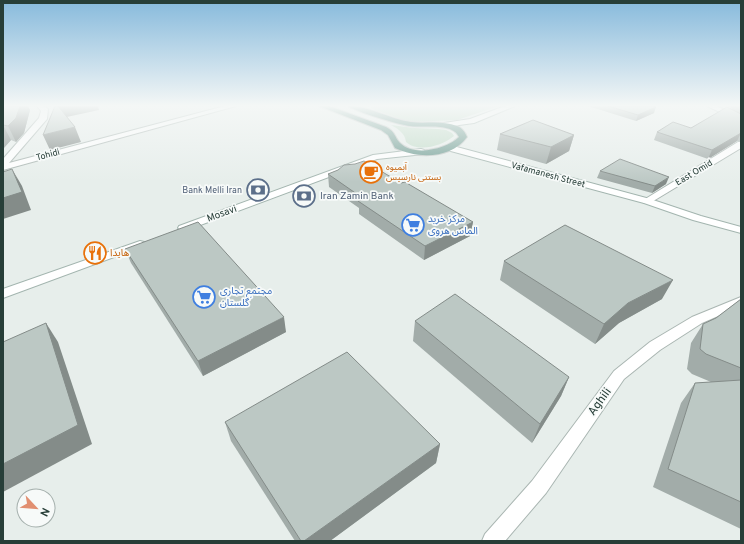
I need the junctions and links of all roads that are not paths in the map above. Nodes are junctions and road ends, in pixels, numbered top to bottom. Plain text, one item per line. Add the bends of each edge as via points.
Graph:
1 (32, 131) edge
2 (136, 131) edge
3 (388, 131) edge
4 (460, 131) edge
5 (465, 131) edge
6 (463, 137) junction
7 (741, 144) edge
8 (450, 148) junction
9 (421, 152) junction
10 (3, 166) edge
11 (647, 201) junction
12 (741, 223) edge
13 (741, 230) edge
14 (175, 231) edge
15 (153, 239) edge
16 (3, 294) edge
17 (741, 301) edge
18 (492, 541) edge

1 - 10 street
2 - 10 street, Tohidi
3 - 9 main road via 398,145
4 - 6 main road
5 - 6 street
6 - 8 main road
7 - 11 street, East Omid
8 - 9 main road
8 - 11 street, Vafamanesh Street
9 - 14 street, Mosavi via 376,157
11 - 12 street, Vafamanesh Street
11 - 13 street, Vafamanesh Street
15 - 16 street
17 - 18 street, Aghili via 696,320 661,342 619,375 539,487

